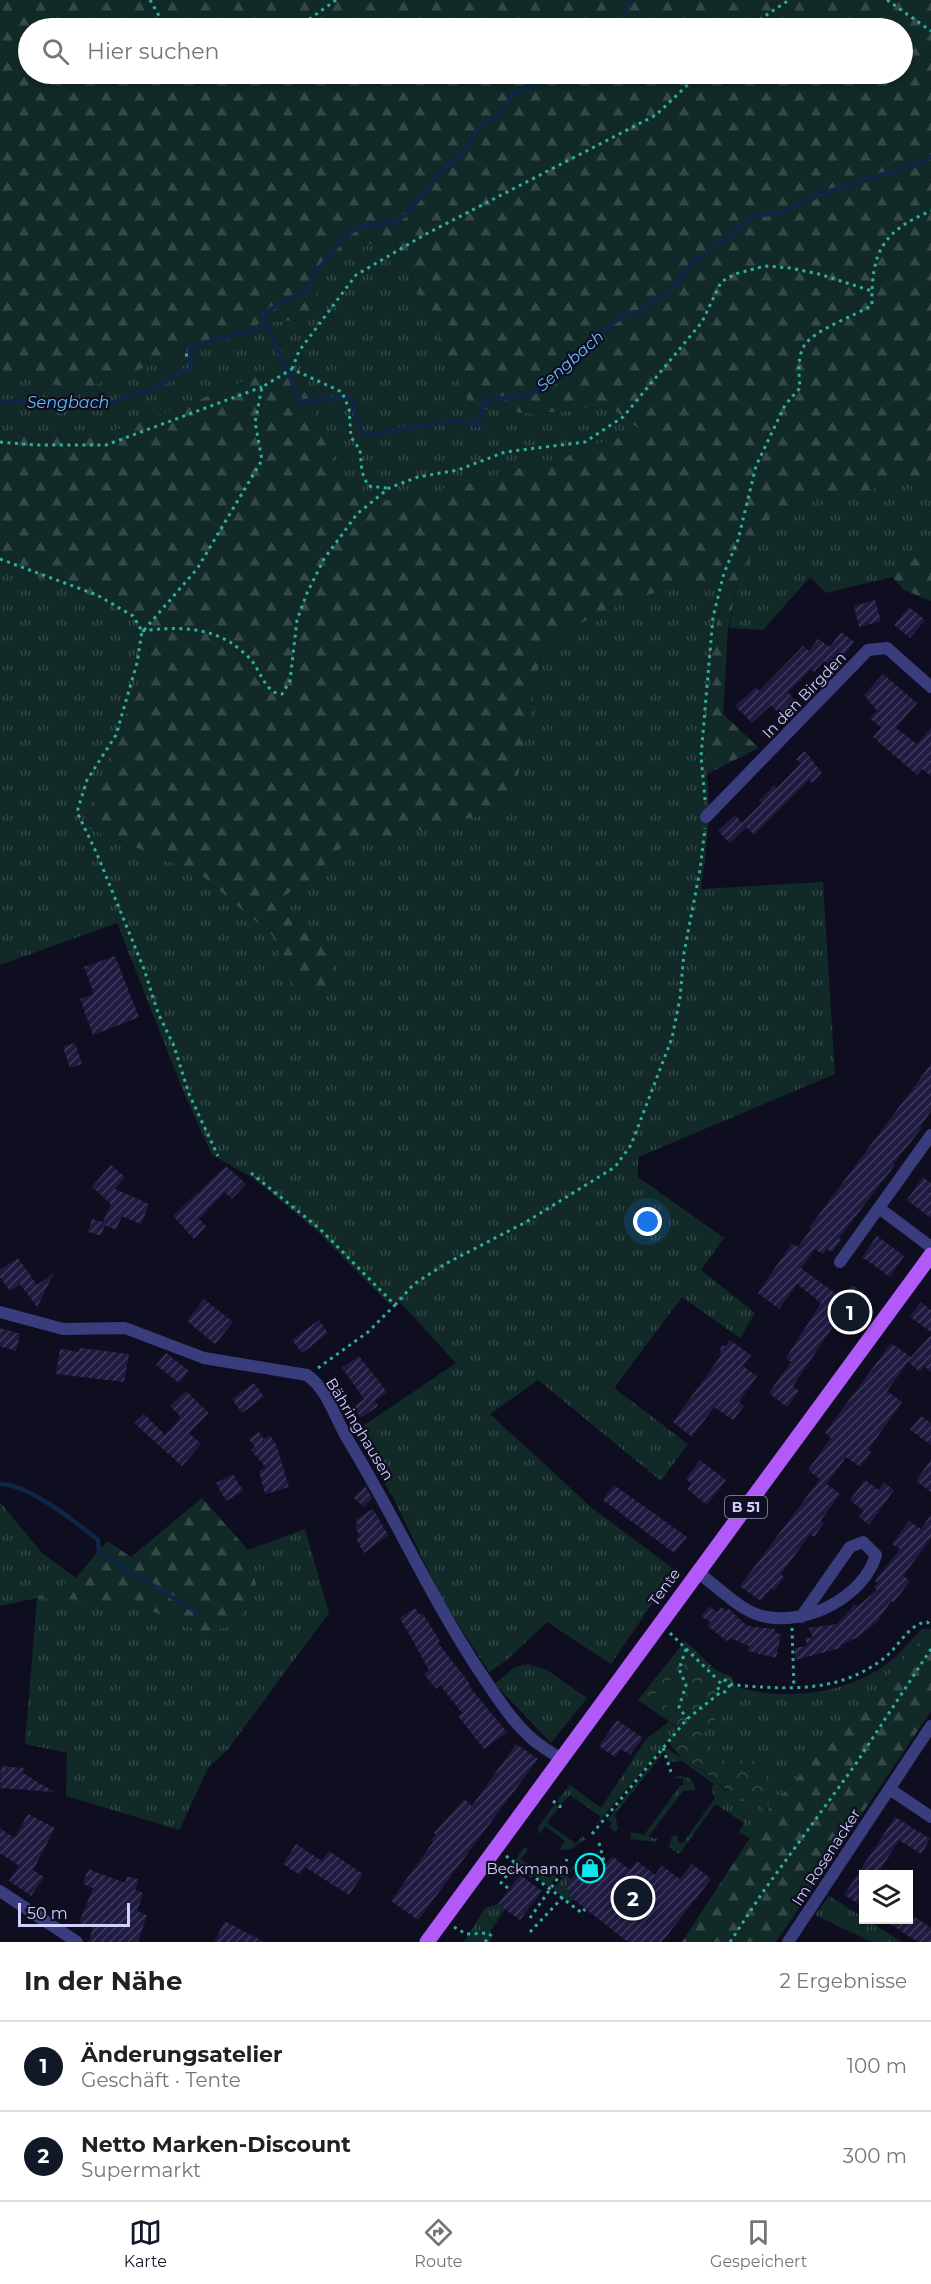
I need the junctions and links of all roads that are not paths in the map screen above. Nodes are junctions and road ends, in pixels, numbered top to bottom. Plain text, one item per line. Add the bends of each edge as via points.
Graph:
1 (931, 687) edge
2 (706, 817) road end
3 (931, 1135) edge
4 (926, 1152) edge
5 (879, 1208) junction
6 (931, 1247) edge
7 (931, 1255) edge
8 (840, 1262) dead end
9 (0, 1312) edge
10 (697, 1572) junction
11 (796, 1617) junction
12 (931, 1726) edge
13 (561, 1760) junction
14 (891, 1790) junction
15 (931, 1817) edge
16 (0, 1891) edge
17 (77, 1942) edge
18 (428, 1942) edge
19 (788, 1942) edge

1 - 2 street, In den Birgden via 887,648 868,650
3 - 4 street
4 - 5 street
5 - 6 street
5 - 8 street
7 - 10 main road, Tente / B 51
9 - 13 street, Bähringhausen via 63,1329 125,1328 204,1358 307,1375 317,1383 475,1664 530,1737
10 - 11 street via 741,1605 766,1617
10 - 13 main road, Tente / B 51
11 - 11 street via 824,1611 845,1597 873,1564 873,1550 863,1542 850,1547
12 - 14 street, Im Rosenacker
13 - 18 main road, Tente / B 51
14 - 15 street
14 - 19 street, Im Rosenacker
16 - 17 street

